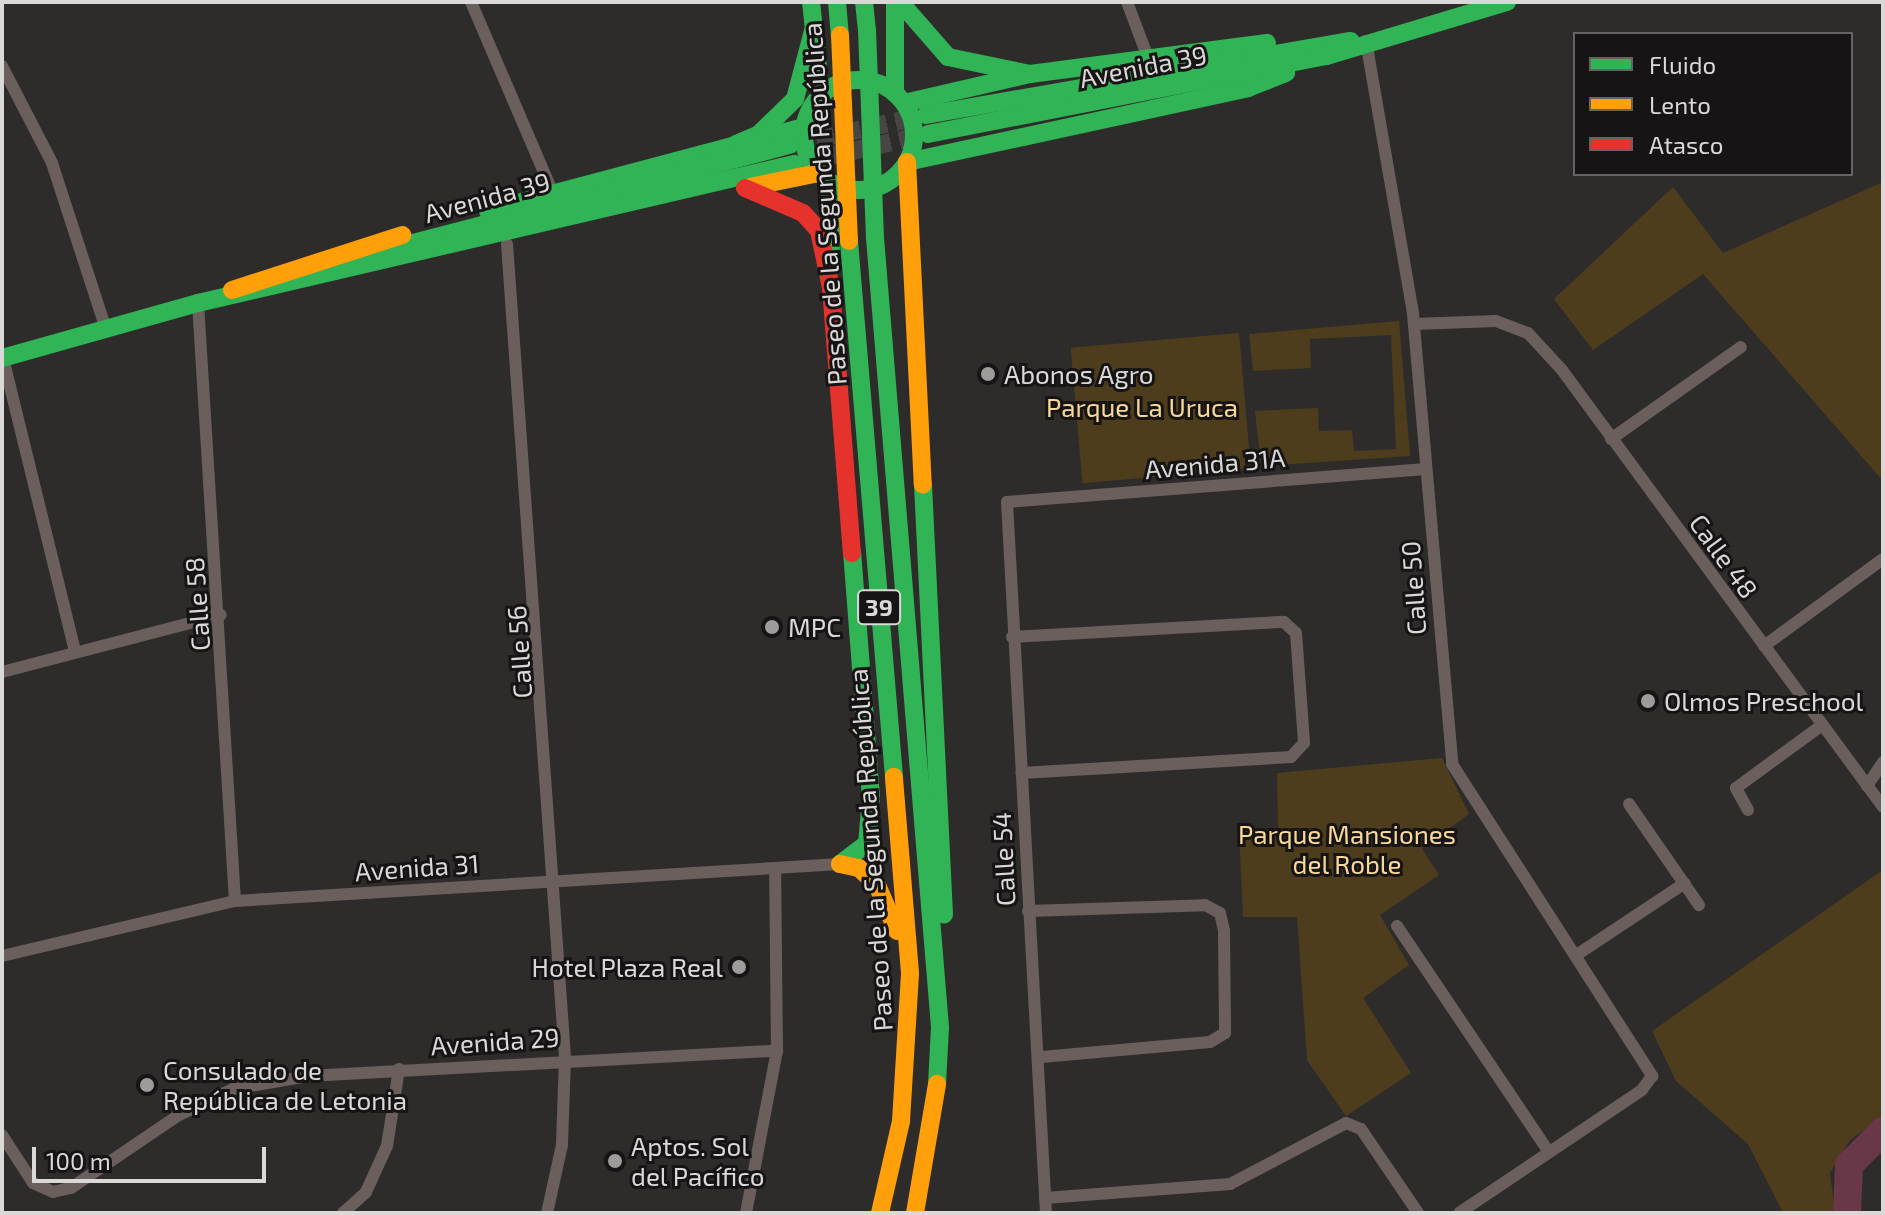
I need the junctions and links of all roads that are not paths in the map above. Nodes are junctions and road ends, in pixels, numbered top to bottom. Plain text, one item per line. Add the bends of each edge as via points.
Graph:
1 (471, 2) edge
2 (811, 2) edge
3 (837, 2) edge
4 (864, 2) edge
5 (897, 2) edge
6 (1127, 2) edge
7 (1507, 2) edge
8 (813, 31) junction
9 (1366, 41) junction
10 (1324, 49) junction
11 (1147, 55) junction
12 (2, 66) edge
13 (1030, 74) junction
14 (821, 94) junction
15 (900, 98) junction
16 (927, 124) tunnel mouth
17 (804, 127) junction
18 (736, 144) junction
19 (792, 155) tunnel mouth
20 (907, 162) junction
21 (824, 178) junction
22 (745, 188) junction
23 (553, 193) junction
24 (507, 244) junction
25 (831, 288) junction
26 (236, 294) junction
27 (198, 303) junction
28 (1414, 324) junction
29 (106, 329) junction
30 (1741, 347) dead end
31 (3, 358) edge
32 (1611, 439) junction
33 (1426, 469) junction
34 (1007, 502) joint
35 (1883, 559) edge
36 (221, 615) junction
37 (1012, 637) junction
38 (1764, 646) junction
39 (75, 651) junction
40 (2, 672) edge
41 (1822, 725) junction
42 (1883, 762) edge
43 (1021, 773) junction
44 (1867, 786) junction
45 (871, 798) junction
46 (1629, 804) dead end
47 (1883, 807) edge
48 (1748, 810) dead end
49 (840, 864) junction
50 (775, 868) junction
51 (556, 880) junction
52 (1685, 883) junction
53 (235, 901) junction
54 (1699, 905) dead end
55 (1028, 911) junction
56 (904, 919) junction
57 (1397, 926) dead end
58 (1578, 954) junction
59 (2, 956) edge
60 (910, 973) junction
61 (940, 1027) junction
62 (777, 1051) junction
63 (1042, 1057) junction
64 (565, 1058) junction
65 (399, 1069) junction
66 (2, 1135) edge
67 (1549, 1152) junction
68 (922, 1189) junction
69 (1045, 1198) junction
70 (343, 1213) edge
71 (547, 1213) edge
72 (746, 1213) edge
73 (880, 1213) edge
74 (915, 1213) edge
75 (921, 1213) edge
76 (1046, 1213) edge
77 (1418, 1213) edge
78 (1459, 1213) edge

1 - 23 street
2 - 8 main road
3 - 56 main road, Paseo de la Segunda República / 39, bridge via 849,241
4 - 61 main road, Paseo de la Segunda República / 39, bridge via 875,238
5 - 13 main road via 948,57 974,68
5 - 15 main road
6 - 11 street
7 - 9 main road, Avenida 39
8 - 14 main road
8 - 18 main road via 795,99 759,134
9 - 10 main road, Avenida 39
9 - 28 street, Calle 50
10 - 11 main road
10 - 16 main road, Avenida 39
10 - 20 main road via 1248,88
11 - 13 main road
12 - 29 street via 52,163
13 - 15 main road
14 - 15 main road via 850,80
14 - 17 main road
15 - 20 main road via 914,132
17 - 18 main road
17 - 21 main road
18 - 23 main road
19 - 26 main road, Avenida 39
20 - 21 main road via 879,187
20 - 61 main road via 944,916
21 - 22 main road
21 - 25 main road
22 - 24 main road
22 - 25 main road via 811,222 824,244
23 - 26 main road via 309,259
24 - 26 main road
24 - 51 street, Calle 56
25 - 45 main road
26 - 27 main road, Avenida 39
27 - 29 main road, Avenida 39
27 - 36 street, Calle 58
28 - 32 street, Calle 48 via 1496,321 1528,333
28 - 33 street, Calle 50
29 - 31 main road, Avenida 39
30 - 32 street
31 - 39 street
32 - 38 street, Calle 48
33 - 34 street, Avenida 31A
33 - 58 street, Calle 50 via 1452,764
34 - 37 street, Calle 54
35 - 38 street
36 - 39 street
36 - 53 street, Calle 58
37 - 43 street, Calle 54
37 - 43 street via 1291,625 1302,752
38 - 41 street, Calle 48
39 - 40 street
41 - 44 street, Calle 48
41 - 48 street via 1736,788
42 - 44 street
43 - 55 street, Calle 54
44 - 47 street, Calle 48
45 - 49 main road via 867,844
45 - 56 main road
46 - 52 street
49 - 50 street, Avenida 31
49 - 60 main road via 859,868 877,885
50 - 51 street, Avenida 31
50 - 62 street
51 - 53 street, Avenida 31
51 - 64 street, Calle 56
52 - 54 street
52 - 58 street
53 - 59 street, Avenida 31
55 - 63 street, Calle 54
55 - 63 street via 1205,905 1220,913 1229,1018 1225,1033 1210,1042
56 - 60 main road, Paseo de la Segunda República / 39
57 - 67 street
58 - 67 street, Calle 50 via 1652,1076
60 - 73 main road, Paseo de la Segunda República / 39 via 901,1121
61 - 68 main road, Paseo de la Segunda República / 39
62 - 64 street, Avenida 29
62 - 72 street
63 - 69 street, Calle 54
64 - 65 street, Avenida 29
64 - 71 street, Calle 56 via 562,1145
65 - 66 street, Avenida 29 via 233,1089 179,1115 71,1188 53,1192 33,1183
65 - 70 street via 387,1146 366,1192
67 - 78 street
68 - 74 main road, Paseo de la Segunda República / 39
68 - 75 main road
69 - 76 street, Calle 54
69 - 77 street via 1230,1184 1276,1165 1332,1124 1361,1129

